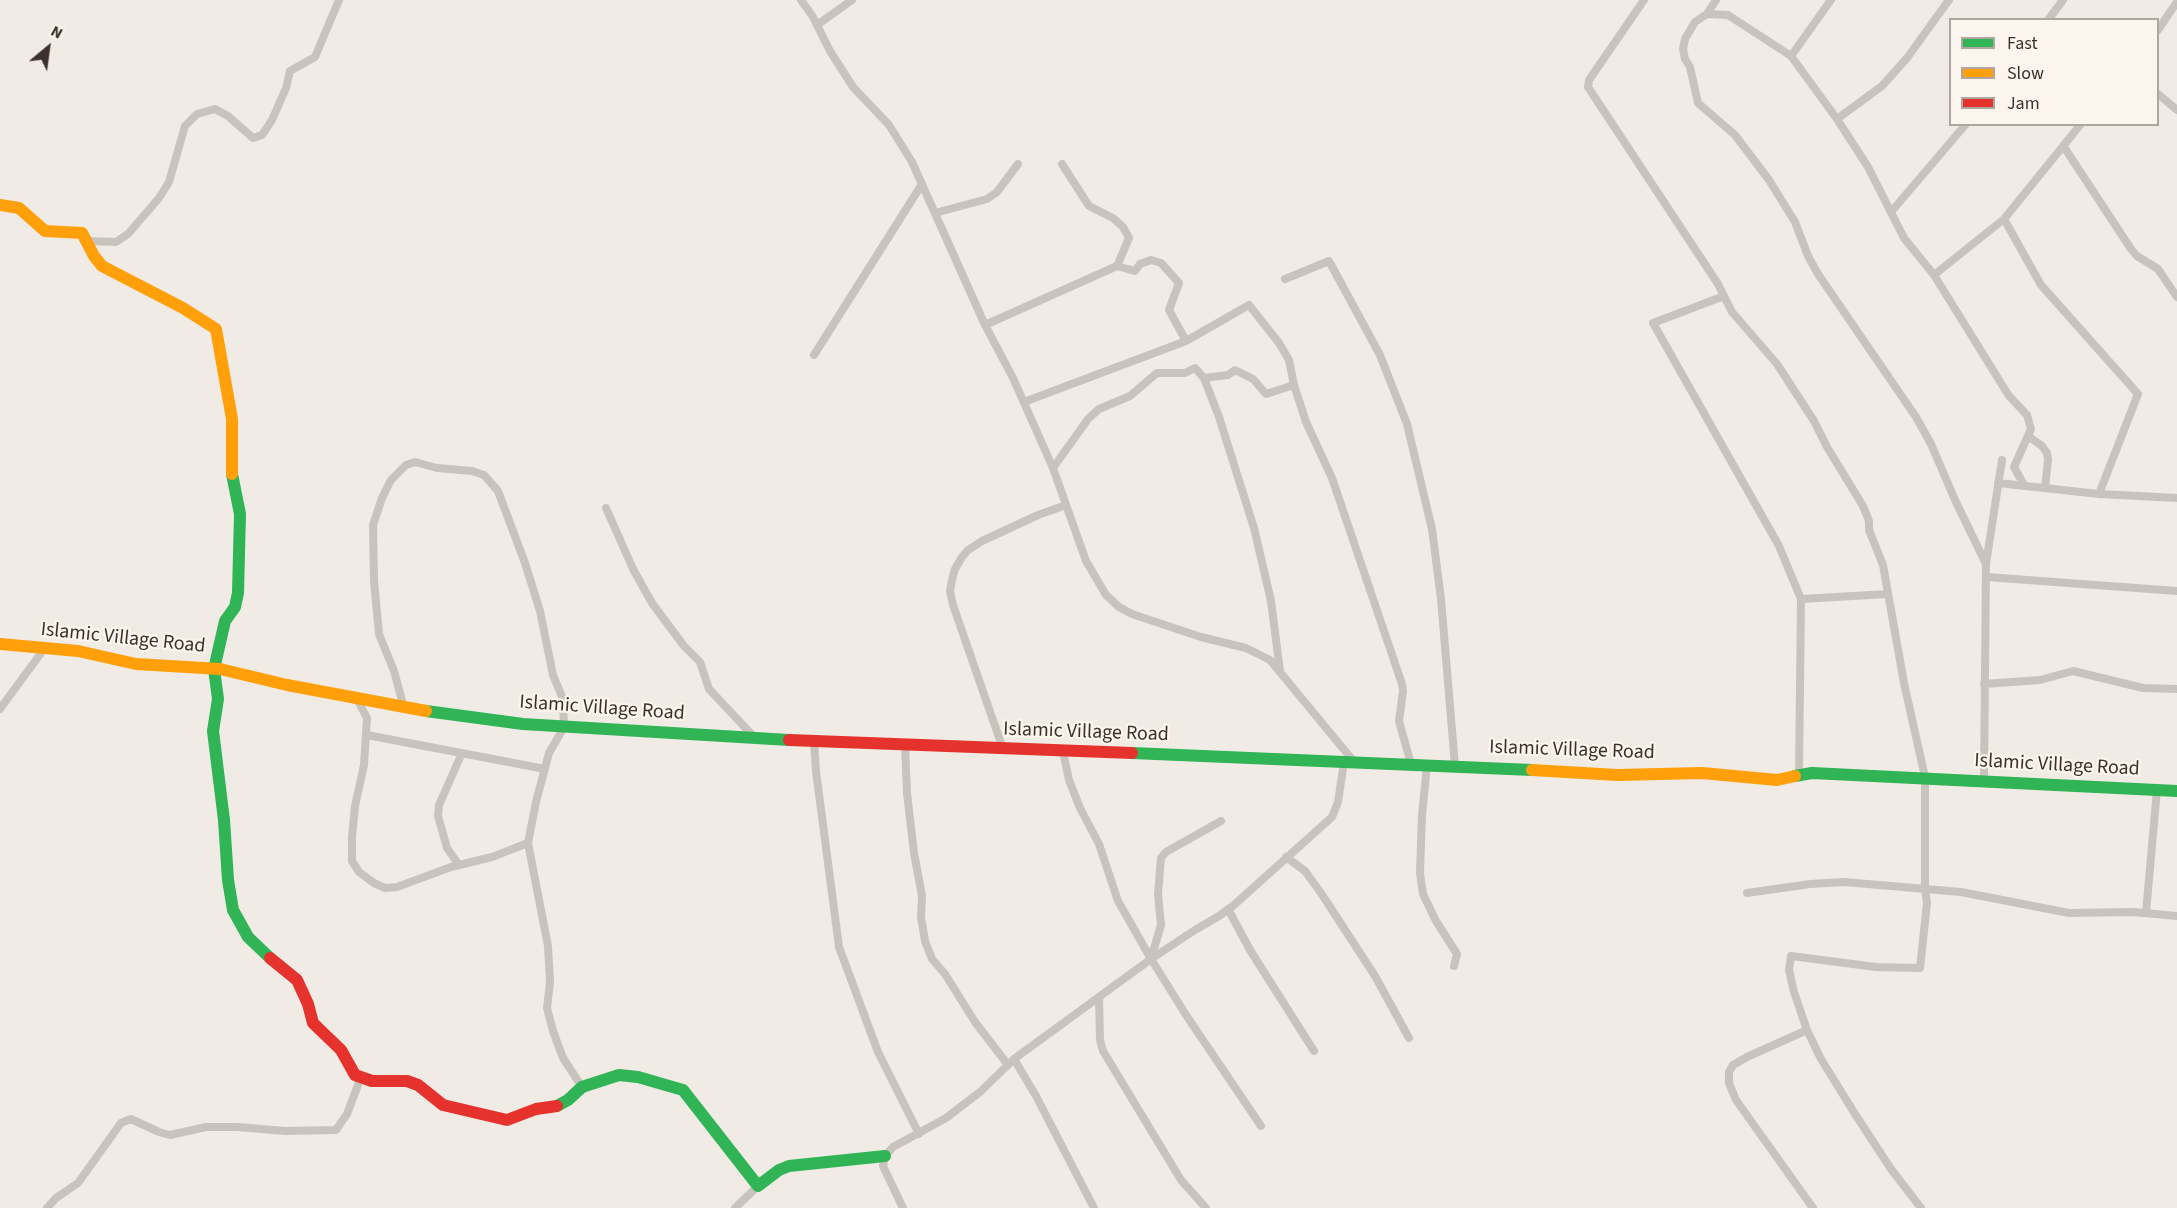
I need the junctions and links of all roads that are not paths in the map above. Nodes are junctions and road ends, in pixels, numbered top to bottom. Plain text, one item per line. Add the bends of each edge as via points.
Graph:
1 (339, 0) edge
2 (801, 0) edge
3 (852, 0) edge
4 (1644, 0) edge
5 (1716, 0) edge
6 (1831, 0) edge
7 (1948, 0) edge
8 (2063, 0) edge
9 (2177, 2) edge
10 (1707, 14) junction
11 (2050, 18) edge
12 (817, 26) junction
13 (2159, 27) edge
14 (1791, 56) junction
15 (2159, 96) edge
16 (2177, 110) edge
17 (1837, 118) junction
18 (1964, 126) edge
19 (2080, 126) edge
20 (2064, 147) junction
21 (1018, 164) dead end
22 (1062, 164) dead end
23 (922, 184) junction
24 (0, 205) edge
25 (1891, 212) junction
26 (935, 213) junction
27 (2004, 219) junction
28 (86, 241) junction
29 (1117, 267) junction
30 (1934, 275) junction
31 (1285, 279) dead end
32 (1724, 296) junction
33 (2177, 297) edge
34 (984, 325) junction
35 (1186, 340) junction
36 (814, 355) dead end
37 (1204, 378) junction
38 (1294, 385) junction
39 (1024, 402) junction
40 (2028, 436) junction
41 (2002, 460) dead end
42 (1053, 468) junction
43 (1998, 483) junction
44 (2024, 485) junction
45 (2045, 488) junction
46 (2099, 494) junction
47 (2177, 498) edge
48 (1066, 505) junction
49 (606, 508) dead end
50 (1986, 564) junction
51 (1987, 577) junction
52 (2177, 591) edge
53 (1888, 594) junction
54 (1801, 599) junction
55 (0, 644) edge
56 (44, 649) junction
57 (214, 669) junction
58 (1280, 671) junction
59 (1984, 684) junction
60 (2177, 689) edge
61 (357, 699) junction
62 (405, 708) junction
63 (0, 710) edge
64 (564, 727) junction
65 (367, 735) junction
66 (755, 738) junction
67 (814, 742) junction
68 (905, 745) junction
69 (1003, 749) junction
70 (1063, 752) junction
71 (462, 753) junction
72 (1350, 762) junction
73 (1411, 764) junction
74 (1427, 765) junction
75 (1455, 766) junction
76 (545, 769) junction
77 (1799, 775) junction
78 (1924, 777) junction
79 (1984, 782) junction
80 (2157, 790) junction
81 (2177, 791) edge
82 (1221, 821) dead end
83 (528, 843) junction
84 (1286, 857) junction
85 (459, 865) junction
86 (1925, 889) junction
87 (1748, 893) dead end
88 (1228, 909) junction
89 (2146, 913) junction
90 (2177, 916) edge
91 (1151, 959) junction
92 (1454, 966) dead end
93 (1099, 998) junction
94 (1807, 1030) junction
95 (1409, 1038) dead end
96 (1314, 1051) dead end
97 (1011, 1062) junction
98 (361, 1077) junction
99 (582, 1087) junction
100 (1261, 1126) dead end
101 (919, 1134) junction
102 (885, 1156) junction
103 (758, 1186) junction
104 (47, 1208) edge
105 (735, 1208) edge
106 (903, 1208) edge
107 (1094, 1208) edge
108 (1206, 1208) edge
109 (1813, 1208) edge
110 (1921, 1208) edge

1 - 28 street via 315,57 290,71 272,120 262,135 253,138 215,109 197,114 185,126 169,182 128,234 116,242
2 - 12 street
3 - 12 street
4 - 32 street via 1588,87
5 - 10 street
6 - 14 street
7 - 17 street via 1882,86
8 - 11 street
9 - 13 street
10 - 14 street via 1728,15
10 - 50 street via 1695,22 1683,49 1698,103 1735,135 1779,196 1818,274 1916,417
12 - 23 street via 853,87 889,125
14 - 17 street
15 - 16 street
17 - 25 street
18 - 25 street
19 - 20 street
20 - 27 street
20 - 33 street via 2131,249 2158,270
21 - 26 street via 987,199
22 - 29 street via 1089,206 1113,218 1129,238
23 - 26 street
23 - 36 street
24 - 28 street via 19,208 45,231 82,233
25 - 30 street via 1904,238
26 - 34 street
27 - 30 street
27 - 46 street via 2041,285 2138,394
28 - 57 street via 102,266 216,329 232,419 231,472 240,514 238,593 225,621
29 - 34 street
29 - 35 street via 1135,271 1151,260 1161,263 1173,275 1179,283 1168,310
30 - 40 street via 2010,396 2027,415 2031,429
31 - 75 street via 1329,261 1380,355 1407,424 1432,529
32 - 53 street via 1732,312 1777,364 1863,506
32 - 54 street via 1653,323 1779,546
34 - 39 street
35 - 38 street via 1249,305 1289,360
35 - 39 street
37 - 38 street via 1228,375 1235,370 1253,379 1266,394
37 - 42 street via 1195,368 1185,373 1157,373 1130,396 1111,402 1094,414
37 - 58 street via 1254,528 1271,601
38 - 73 street via 1332,478 1402,684 1399,721
39 - 42 street
40 - 44 street via 2014,467
40 - 45 street via 2047,453
41 - 43 street
42 - 48 street
43 - 44 street
43 - 50 street
44 - 45 street
45 - 46 street
46 - 47 street
48 - 58 street via 1086,561 1106,595 1119,607 1180,631 1246,648 1270,660
48 - 69 street via 968,550 952,580 953,605
49 - 66 street via 652,603 700,662 709,689
50 - 51 street
51 - 52 street
51 - 59 street
53 - 54 street
53 - 78 street
54 - 77 street
55 - 56 street, Islamic Village Road
56 - 57 street, Islamic Village Road via 78,651 136,664
56 - 63 street
57 - 61 street, Islamic Village Road
57 - 98 street via 218,699 213,731 233,910 248,937 297,980 313,1023
58 - 72 street
59 - 60 street via 2040,680 2073,671 2143,688
59 - 79 street
61 - 62 street, Islamic Village Road
61 - 65 street via 367,718
62 - 64 street, Islamic Village Road
62 - 64 street via 379,633 373,525 391,480 415,462 472,471 484,476 498,491 540,611 553,675 563,699
64 - 66 street, Islamic Village Road
64 - 76 street
65 - 71 street
65 - 85 street via 352,837 352,861 359,872 386,888
66 - 67 street, Islamic Village Road
67 - 68 street, Islamic Village Road
67 - 101 street via 839,947 878,1052
68 - 69 street, Islamic Village Road
68 - 97 street via 925,941 932,959 975,1022
69 - 70 street, Islamic Village Road
70 - 72 street, Islamic Village Road
70 - 91 street via 1069,780 1102,853 1118,901
71 - 76 street
71 - 85 street via 438,816 447,848
72 - 73 street, Islamic Village Road
72 - 84 street via 1332,817
73 - 74 street, Islamic Village Road
74 - 75 street, Islamic Village Road
74 - 92 street via 1420,873 1436,921 1457,954
75 - 77 street, Islamic Village Road via 1617,775 1702,773 1776,780
76 - 83 street
77 - 78 street, Islamic Village Road
78 - 79 street, Islamic Village Road
78 - 86 street
79 - 80 street, Islamic Village Road
80 - 81 street, Islamic Village Road
80 - 89 street
82 - 91 street via 1161,858 1161,925
83 - 85 street
83 - 99 street via 548,946 547,1008 563,1059
84 - 88 street
84 - 95 street via 1305,871 1321,893 1375,976
86 - 87 street via 1837,882
86 - 89 street via 2069,913
86 - 94 street via 1920,968 1876,967 1791,956 1789,970
88 - 91 street
88 - 96 street
89 - 90 street
91 - 93 street
91 - 100 street
93 - 97 street
93 - 108 street via 1102,1050 1180,1180
94 - 109 street via 1733,1065 1728,1083
94 - 110 street via 1855,1114
97 - 101 street via 980,1092
97 - 107 street via 1036,1096
98 - 99 street via 372,1081 407,1081 443,1105 507,1120 556,1106
98 - 104 street via 336,1130 285,1131 238,1126 206,1127 170,1135 131,1119 121,1124 78,1183
99 - 103 street via 619,1075 683,1090
101 - 102 street via 893,1147
102 - 103 street via 789,1166
102 - 106 street via 883,1166
103 - 105 street

